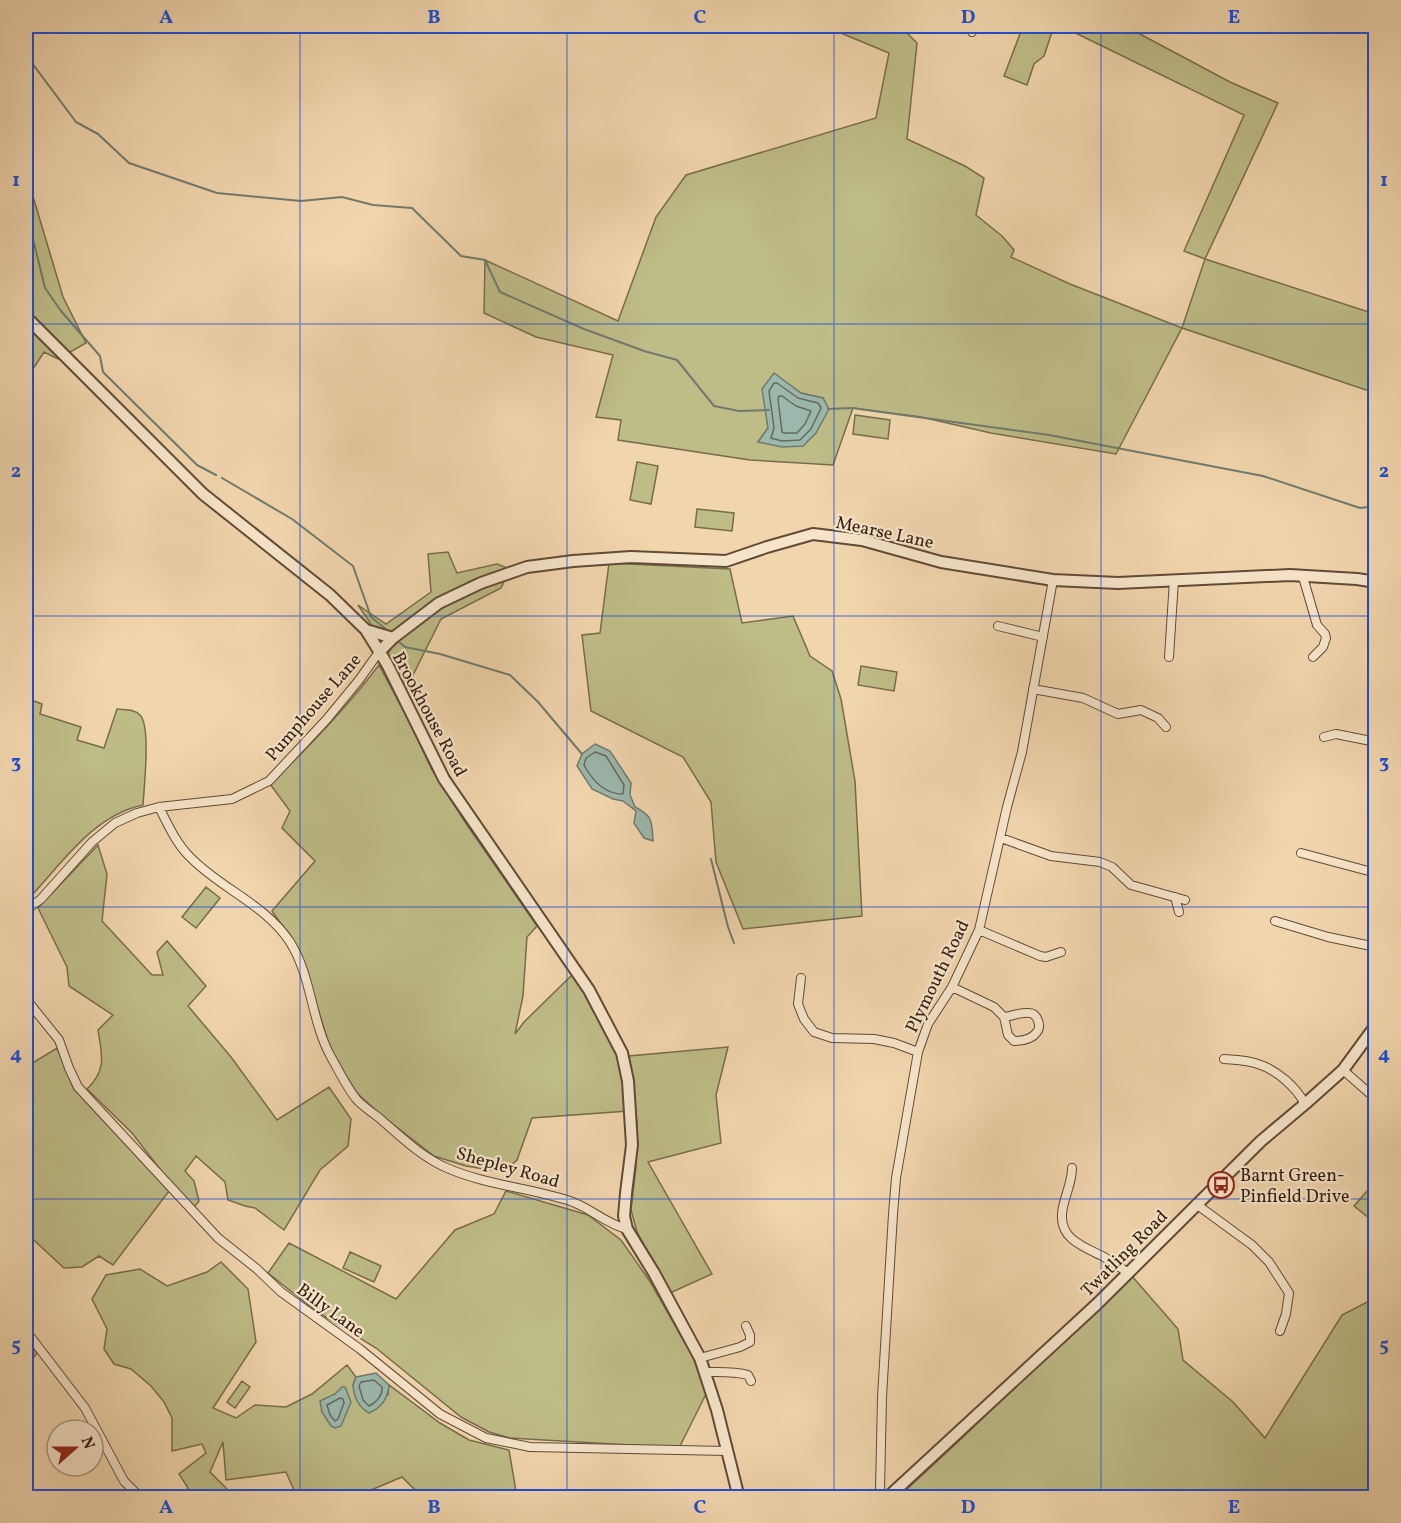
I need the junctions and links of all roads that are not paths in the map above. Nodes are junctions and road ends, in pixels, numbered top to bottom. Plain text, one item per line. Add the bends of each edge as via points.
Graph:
1 (26, 317) edge
2 (1303, 577) junction
3 (1053, 580) junction
4 (1174, 580) junction
5 (1376, 582) edge
6 (998, 626) dead end
7 (366, 630) junction
8 (1043, 636) junction
9 (393, 638) junction
10 (379, 652) junction
11 (1169, 657) dead end
12 (1313, 657) dead end
13 (1034, 689) junction
14 (1166, 727) dead end
15 (1324, 737) dead end
16 (1376, 742) edge
17 (159, 807) junction
18 (1001, 838) junction
19 (1301, 853) dead end
20 (1376, 873) edge
21 (1175, 897) junction
22 (1185, 900) dead end
23 (26, 910) edge
24 (1179, 912) dead end
25 (1275, 921) dead end
26 (979, 930) junction
27 (1376, 947) edge
28 (1061, 952) dead end
29 (801, 978) dead end
30 (952, 987) junction
31 (26, 999) edge
32 (1004, 1017) junction
33 (1376, 1025) edge
34 (918, 1052) junction
35 (1224, 1059) dead end
36 (1343, 1070) junction
37 (1376, 1099) edge
38 (1305, 1104) junction
39 (1072, 1168) dead end
40 (1197, 1204) junction
41 (627, 1229) junction
42 (1128, 1273) junction
43 (746, 1326) dead end
44 (26, 1330) edge
45 (1280, 1331) dead end
46 (700, 1358) junction
47 (705, 1372) junction
48 (751, 1381) dead end
49 (727, 1451) junction
50 (141, 1497) edge
51 (739, 1497) edge
52 (885, 1497) edge

1 - 7 street, Brookhouse Road via 202,494 330,595
2 - 4 street, Mearse Lane
2 - 5 street, Mearse Lane
2 - 12 street via 1317,625 1326,638
3 - 4 street, Mearse Lane
3 - 8 street, Plymouth Road
3 - 9 street, Mearse Lane via 941,562 862,540 813,534 726,561 631,557 527,567 439,603
4 - 11 street
6 - 8 street
7 - 9 street
7 - 10 street, Brookhouse Road
8 - 13 street, Plymouth Road
9 - 10 street, Mearse Lane
10 - 17 street, Pumphouse Lane via 327,719 269,781 232,799
10 - 41 street, Brookhouse Road via 444,779 570,958 622,1053 632,1122 624,1216
13 - 14 street via 1083,698 1118,714 1140,710 1158,718
13 - 18 street, Plymouth Road
15 - 16 street via 1336,734
17 - 23 street, Pumphouse Lane via 115,823 102,833
17 - 41 street, Shepley Road via 190,857 271,918 290,943 307,981 330,1055 357,1100 402,1138 447,1168 569,1201
18 - 21 street via 1051,856 1100,862 1112,867 1131,885
18 - 26 street, Plymouth Road
19 - 20 street
21 - 22 street
21 - 24 street
25 - 27 street
26 - 28 street via 1040,956
26 - 30 street, Plymouth Road
29 - 34 street via 798,1004 814,1032 832,1038 874,1039
30 - 32 street via 994,1007
30 - 34 street, Plymouth Road via 928,1024
31 - 49 street, Billy Lane via 59,1040 78,1087 218,1238 281,1292 440,1414 486,1438 530,1447
32 - 32 street via 1030,1012 1039,1027 1024,1040 1014,1041 1008,1035
33 - 36 street, Twatling Road
34 - 52 street, Plymouth Road via 893,1214 879,1490
35 - 38 street via 1268,1068 1287,1081
36 - 37 street
36 - 38 street, Twatling Road
38 - 40 street, Twatling Road
39 - 42 street via 1062,1211 1063,1228 1079,1245
40 - 42 street, Twatling Road
40 - 45 street via 1269,1262 1289,1293 1287,1323
41 - 46 street
42 - 52 street, Twatling Road via 976,1418
43 - 46 street via 750,1342
44 - 50 street via 85,1408 124,1481
46 - 47 street
47 - 48 street via 743,1374
47 - 49 street
49 - 51 street

